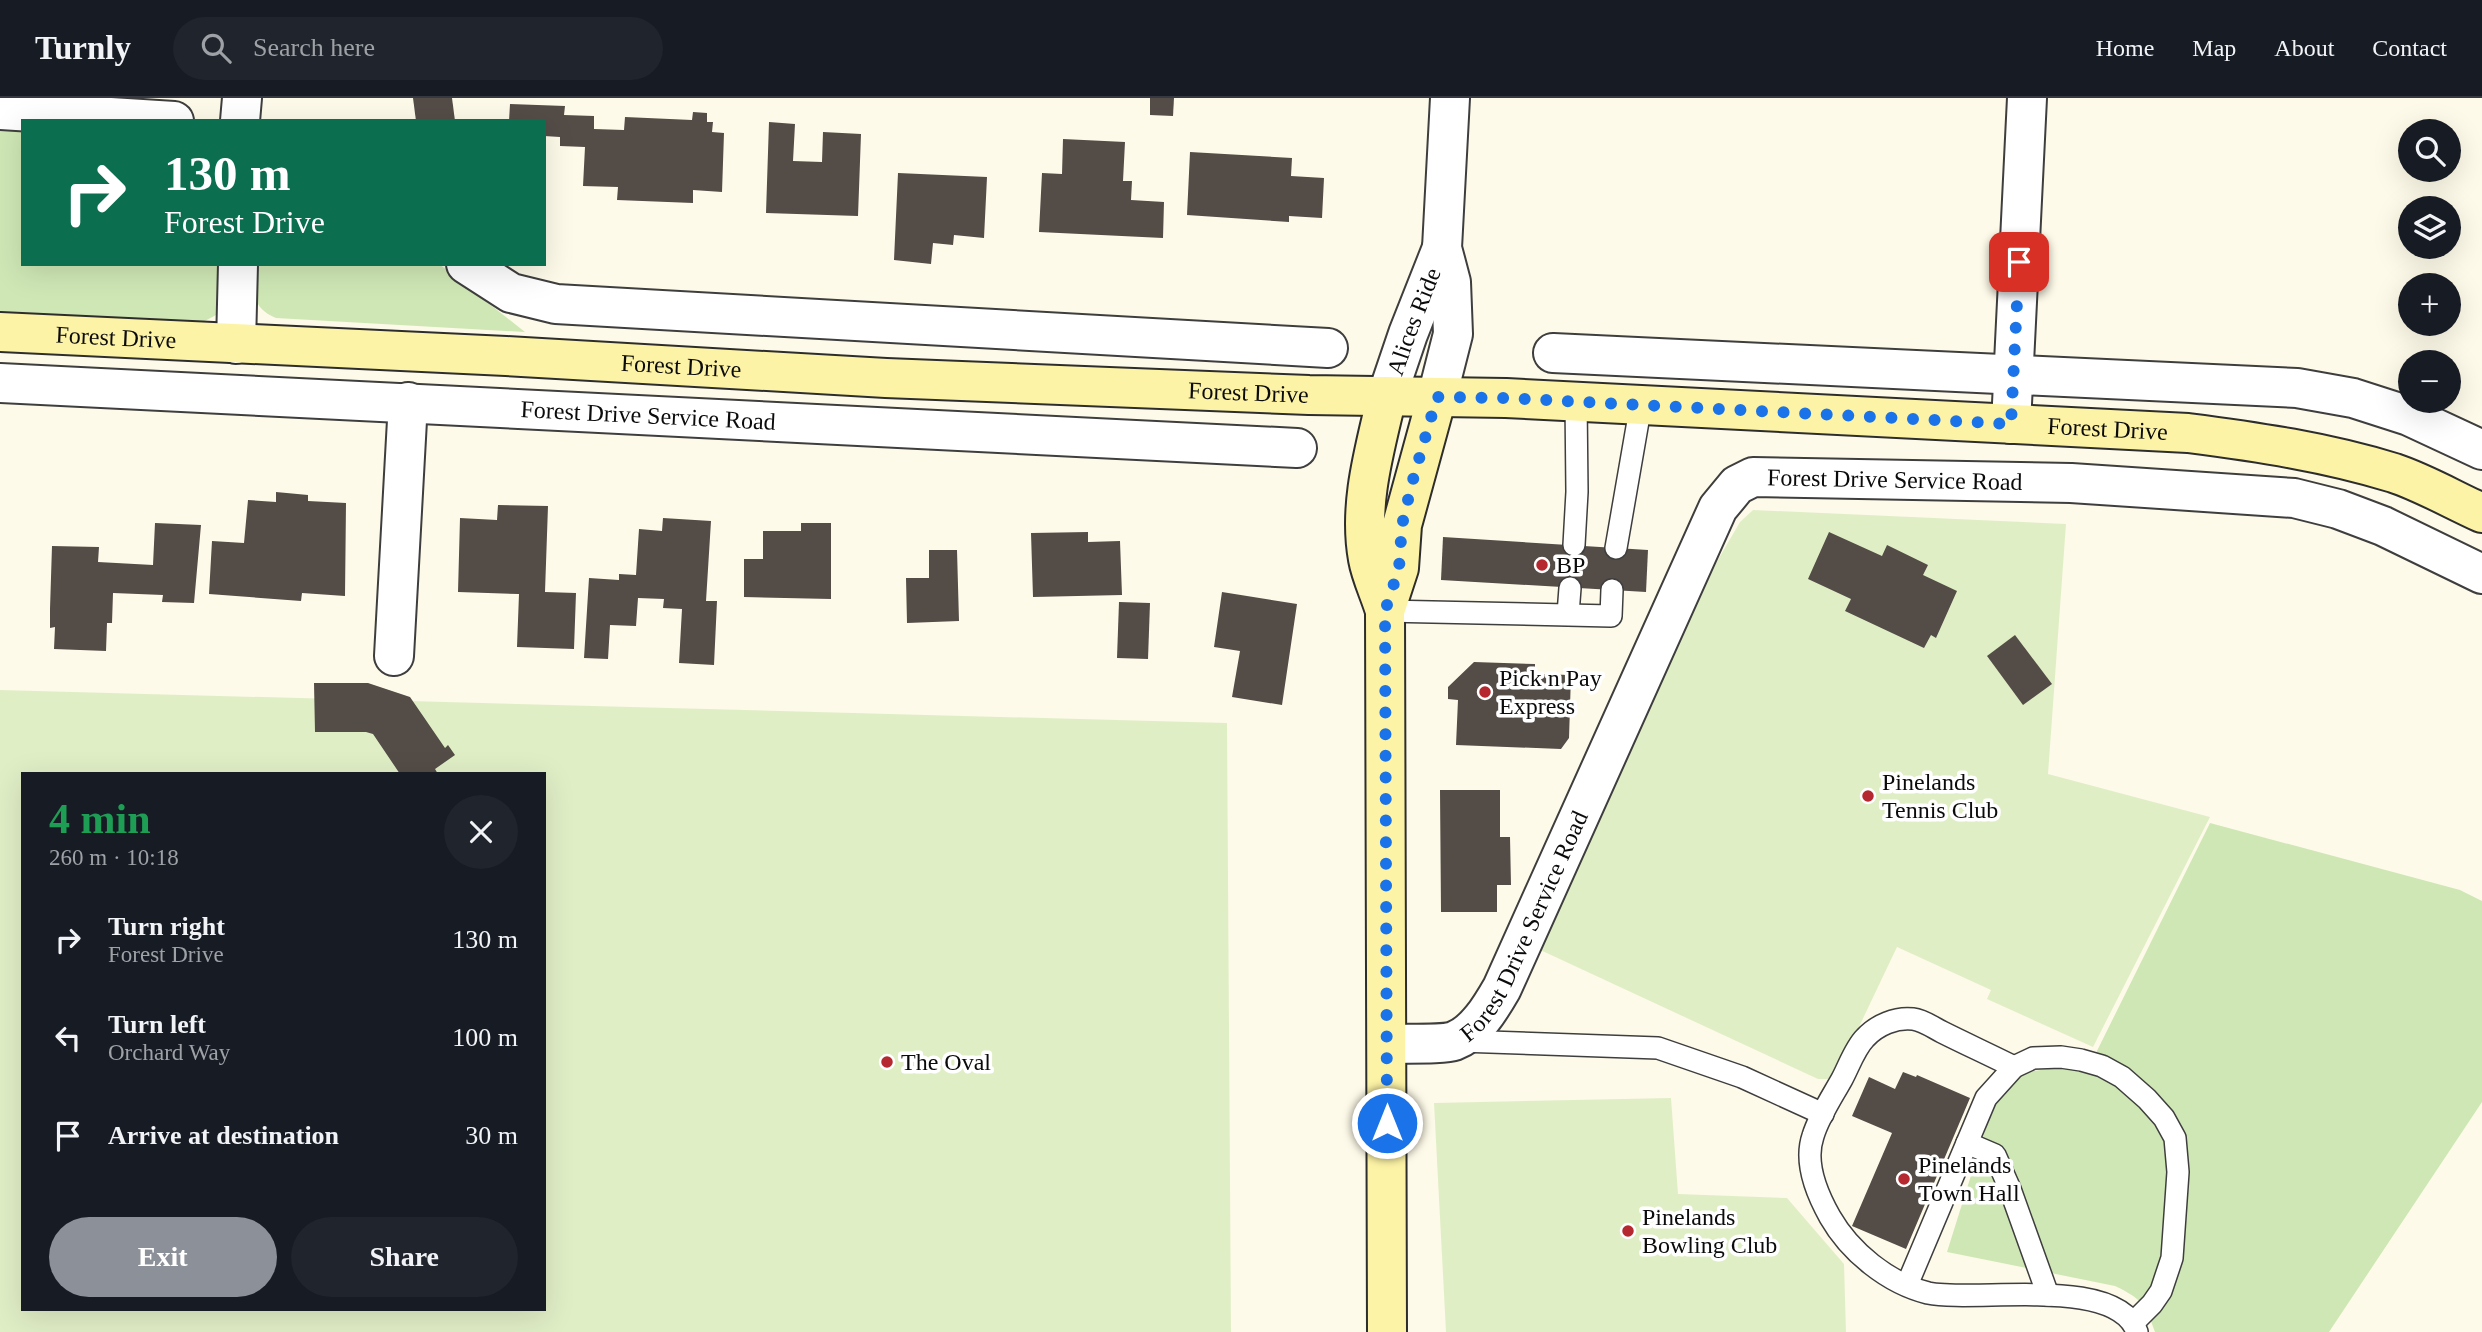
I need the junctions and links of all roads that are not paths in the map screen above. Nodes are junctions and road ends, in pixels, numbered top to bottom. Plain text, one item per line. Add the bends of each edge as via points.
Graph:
1 (242, 98) edge
2 (1450, 98) edge
3 (2027, 98) edge
4 (0, 110) edge
5 (142, 119) edge
6 (240, 119) edge
7 (1442, 248) junction
8 (238, 266) edge
9 (469, 266) edge
10 (0, 332) edge
11 (236, 344) junction
12 (1328, 348) dead end
13 (1553, 353) dead end
14 (2014, 374) junction
15 (0, 383) edge
16 (1387, 396) junction
17 (1437, 397) junction
18 (1576, 401) junction
19 (408, 402) junction
20 (1641, 404) junction
21 (2011, 424) junction
22 (1297, 448) dead end
23 (2482, 450) edge
24 (2482, 513) edge
25 (1574, 545) dead end
26 (1616, 548) dead end
27 (2482, 574) edge
28 (1570, 588) dead end
29 (1612, 590) dead end
30 (1385, 611) junction
31 (1568, 614) junction
32 (394, 656) dead end
33 (1453, 1041) junction
34 (1387, 1044) junction
35 (2014, 1067) junction
36 (1823, 1114) junction
37 (1967, 1143) junction
38 (1907, 1285) junction
39 (2048, 1295) junction
40 (2136, 1327) edge
41 (1387, 1332) edge

1 - 6 street
2 - 7 street, Alices Ride
3 - 14 street
4 - 5 street
7 - 16 street, Alices Ride
7 - 17 street, Alices Ride via 1451,282 1453,334
8 - 11 street
9 - 12 street via 511,293 556,304
10 - 11 main road, Forest Drive
11 - 16 main road, Forest Drive via 886,378
13 - 14 street
14 - 21 street
14 - 23 street via 2297,388 2353,397 2409,416
15 - 19 street, Forest Drive Service Road
16 - 17 main road, Forest Drive
16 - 30 main road via 1364,519 1368,559
17 - 18 main road, Forest Drive
17 - 30 main road via 1412,483 1402,525 1399,568
18 - 20 main road, Forest Drive
18 - 25 lane
19 - 22 street, Forest Drive Service Road
19 - 32 street
20 - 21 main road, Forest Drive
20 - 26 lane
21 - 24 main road, Forest Drive via 2188,433 2319,452 2396,474
27 - 33 street, Forest Drive Service Road via 2383,526 2294,498 2071,483 1753,477 1737,485 1718,508 1502,988 1488,1012
28 - 31 lane
29 - 31 lane via 1611,616
30 - 31 lane
30 - 34 main road
33 - 34 street, Forest Drive Service Road
33 - 36 lane via 1658,1048 1742,1077
34 - 41 main road
35 - 36 lane via 1915,1019 1895,1020 1864,1039
35 - 37 lane via 1986,1098
35 - 40 lane via 2033,1058 2061,1057 2102,1066 2147,1099 2175,1138 2178,1172 2172,1258 2161,1291
36 - 38 lane via 1812,1137 1810,1164 1818,1195 1845,1240 1889,1277
37 - 38 lane
37 - 39 lane via 1995,1155
38 - 39 lane via 1929,1293
39 - 40 lane via 2100,1301 2119,1310

